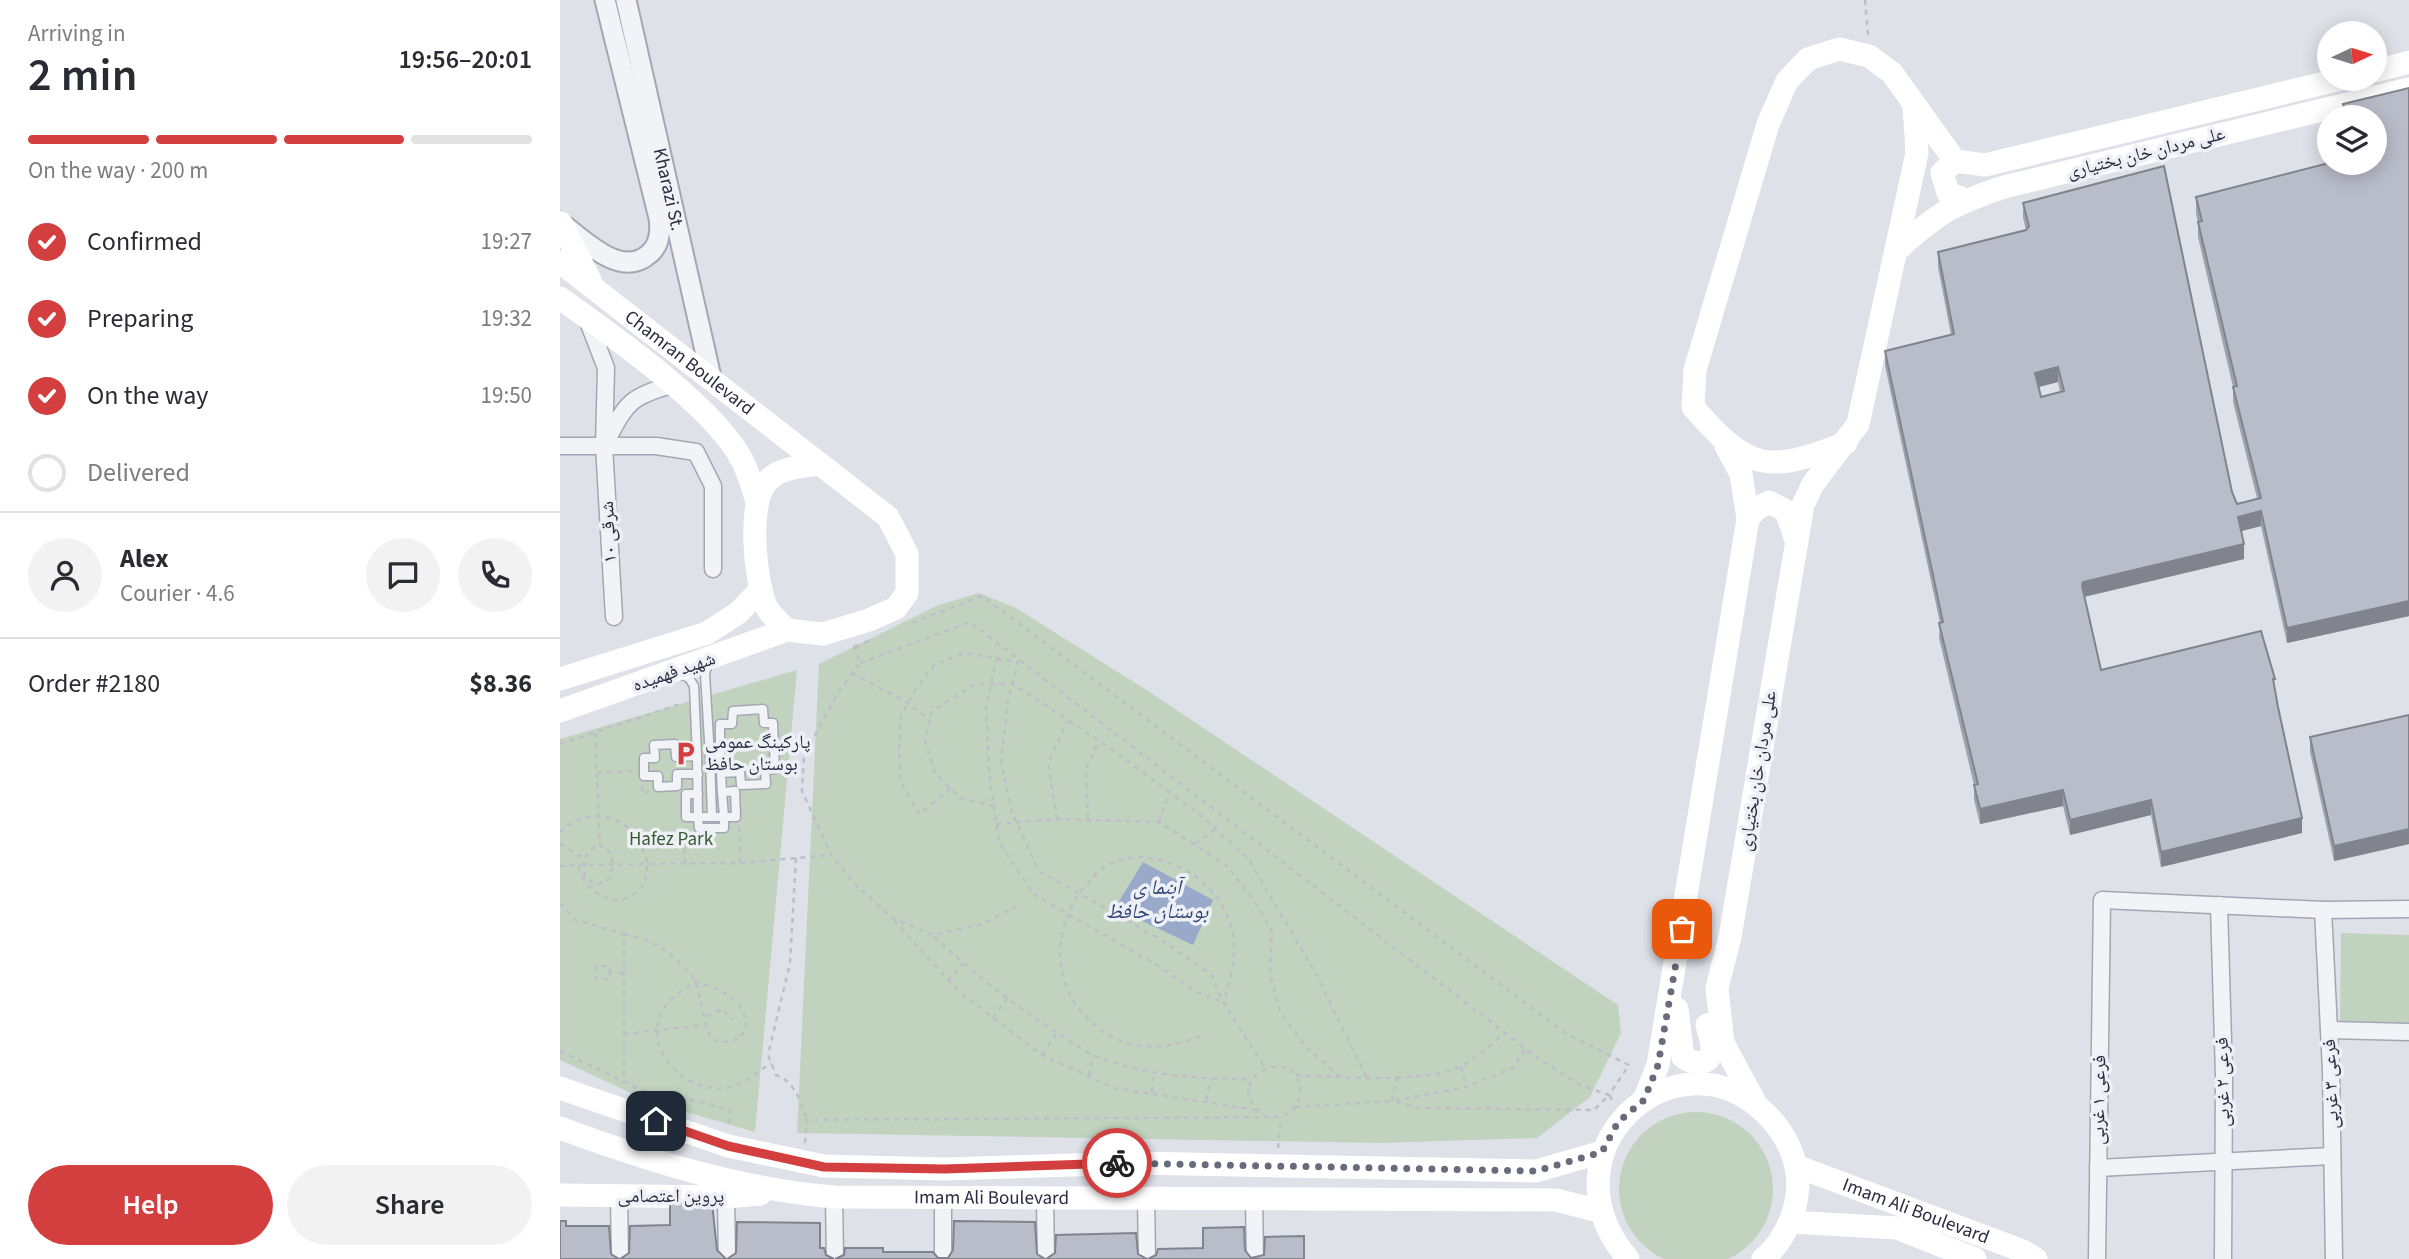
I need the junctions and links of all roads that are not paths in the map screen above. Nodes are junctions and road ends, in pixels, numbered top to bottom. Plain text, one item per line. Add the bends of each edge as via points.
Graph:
1 (605, 0) edge
2 (626, 0) edge
3 (2409, 62) edge
4 (2387, 68) edge
5 (2317, 85) edge
6 (2409, 89) edge
7 (1914, 105) junction
8 (1955, 161) junction
9 (1965, 200) junction
10 (561, 223) edge
11 (1898, 249) junction
12 (560, 262) edge
13 (593, 286) junction
14 (560, 298) edge
15 (586, 317) junction
16 (711, 377) junction
17 (672, 385) junction
18 (1722, 440) junction
19 (1846, 443) junction
20 (560, 446) edge
21 (604, 446) junction
22 (820, 464) junction
23 (757, 502) junction
24 (1748, 519) junction
25 (1796, 540) junction
26 (713, 569) dead end
27 (761, 589) junction
28 (614, 617) dead end
29 (787, 630) junction
30 (714, 659) junction
31 (674, 673) junction
32 (560, 679) edge
33 (560, 711) edge
34 (697, 756) junction
35 (720, 756) junction
36 (710, 757) junction
37 (721, 773) junction
38 (698, 774) junction
39 (722, 792) junction
40 (698, 817) junction
41 (712, 817) junction
42 (724, 817) junction
43 (2219, 905) junction
44 (2409, 909) edge
45 (2323, 910) junction
46 (1676, 964) junction
47 (1722, 969) junction
48 (2329, 1030) junction
49 (2409, 1032) edge
50 (560, 1088) edge
51 (1644, 1100) junction
52 (1755, 1104) junction
53 (560, 1128) edge
54 (1602, 1152) junction
55 (2332, 1156) junction
56 (1136, 1163) junction
57 (1566, 1163) junction
58 (2224, 1163) junction
59 (1062, 1166) junction
60 (1796, 1166) junction
61 (2098, 1168) junction
62 (1839, 1182) junction
63 (781, 1193) junction
64 (560, 1195) edge
65 (619, 1196) junction
66 (726, 1197) junction
67 (1123, 1197) junction
68 (834, 1198) junction
69 (1146, 1198) junction
70 (1254, 1198) junction
71 (943, 1199) junction
72 (1055, 1200) junction
73 (1556, 1200) junction
74 (1599, 1211) junction
75 (1790, 1223) junction
76 (1832, 1225) junction
77 (620, 1259) edge
78 (727, 1259) edge
79 (835, 1259) edge
80 (943, 1259) edge
81 (1046, 1259) edge
82 (1147, 1259) edge
83 (1255, 1259) edge
84 (1628, 1259) edge
85 (1763, 1259) edge
86 (1975, 1259) edge
87 (2036, 1259) edge
88 (2097, 1259) edge
89 (2223, 1259) edge
90 (2334, 1259) edge

1 - 10 street, Kharazi St. via 661,230 653,250 636,262 625,263 605,255
2 - 16 street, Kharazi St.
3 - 4 main road
5 - 8 main road, علی مردان خان بختیاری via 1985,165
6 - 9 main road, علی مردان خان بختیاری
7 - 8 main road
7 - 11 main road, علی مردان خان بختیاری via 1917,153
7 - 18 main road via 1892,73 1870,56 1839,49 1808,59 1787,81 1768,124 1695,370 1693,407
8 - 9 main road via 1942,173 1943,181 1948,193
9 - 11 main road, علی مردان خان بختیاری via 1936,215
10 - 13 main road
11 - 19 main road, علی مردان خان بختیاری via 1858,424
12 - 13 main road, Chamran Boulevard
13 - 16 main road, Chamran Boulevard
14 - 15 main road, Chamran Boulevard
15 - 17 main road, Chamran Boulevard
15 - 21 street, ۱۰ شرقی via 606,368
16 - 22 main road, Chamran Boulevard
17 - 21 street via 627,403
17 - 23 main road, Chamran Boulevard via 718,427 742,460
18 - 19 main road via 1741,455 1774,463 1805,459
18 - 24 main road via 1741,474
19 - 25 main road, علی مردان خان بختیاری via 1813,484
20 - 21 street
21 - 26 street via 696,452 713,486
21 - 28 street, ۱۰ شرقی
22 - 23 main road via 786,469 766,483
22 - 29 main road via 888,517 907,554 907,593 896,608 852,636
23 - 27 main road
24 - 25 main road via 1769,502 1786,511
24 - 46 main road
25 - 47 main road, علی مردان خان بختیاری
27 - 29 main road via 767,608
27 - 32 main road, شهید فهمیده via 738,613 707,633
29 - 30 main road, شهید فهمیده
30 - 31 main road, شهید فهمیده
30 - 36 lane via 705,674
31 - 33 main road, شهید فهمیده
31 - 34 lane via 689,678 694,686
34 - 38 lane
34 - 38 lane via 676,757 675,744 654,745 655,758 643,758 644,776 658,776 658,787 677,786 677,774
35 - 36 lane
35 - 37 lane
35 - 37 lane via 720,724 732,724 733,711 763,709 764,723 773,723 775,769 765,770 766,784 741,785 740,772
36 - 41 lane
37 - 39 lane
38 - 40 lane via 698,794 686,794 686,817
39 - 42 lane
39 - 42 lane via 735,791 736,817
40 - 41 lane
40 - 42 lane via 699,828 724,828
41 - 42 lane
43 - 45 street
43 - 58 street, فرعی ۲ غربی
43 - 61 street, فرعی ۱ غربی via 2102,900
44 - 45 street
45 - 48 street, فرعی ۳ غربی
46 - 47 main road via 1679,1036 1683,1057 1691,1063 1701,1064 1713,1051 1706,998
46 - 51 main road via 1658,1065
47 - 52 main road, علی مردان خان بختیاری via 1717,988 1723,1043
48 - 49 street
48 - 55 street, فرعی ۳ غربی
50 - 59 main road, Imam Ali Boulevard via 728,1146 824,1167
51 - 52 main road via 1671,1088 1702,1085 1731,1091
51 - 54 main road via 1618,1122
52 - 60 main road via 1775,1123
53 - 63 main road, Imam Ali Boulevard via 648,1161
54 - 57 main road, Imam Ali Boulevard
54 - 74 main road via 1596,1176
55 - 58 street
55 - 90 street, فرعی ۳ غربی
56 - 57 main road, Imam Ali Boulevard via 1536,1171
56 - 59 main road, Imam Ali Boulevard
56 - 67 main road via 1118,1171 1114,1181
57 - 73 main road via 1586,1172 1586,1188
58 - 61 street
58 - 89 street, فرعی ۲ غربی
59 - 72 main road via 1081,1177 1082,1190
60 - 62 main road, Imam Ali Boulevard
60 - 75 main road
61 - 88 street, فرعی ۱ غربی
62 - 76 main road via 1821,1184 1810,1192 1812,1211
62 - 87 main road, Imam Ali Boulevard
63 - 66 main road, پروین اعتصامی
63 - 68 main road, Imam Ali Boulevard
64 - 65 main road, پروین اعتصامی
65 - 66 main road, پروین اعتصامی
65 - 77 street
66 - 78 street
67 - 69 main road, Imam Ali Boulevard
67 - 72 main road, Imam Ali Boulevard
68 - 71 main road, Imam Ali Boulevard
68 - 79 street
69 - 70 main road, Imam Ali Boulevard
69 - 82 street
70 - 73 main road, Imam Ali Boulevard
70 - 83 street
71 - 72 main road, Imam Ali Boulevard
71 - 80 street
72 - 81 street
73 - 74 main road, Imam Ali Boulevard
74 - 84 main road via 1607,1232
75 - 76 main road, Imam Ali Boulevard
75 - 85 main road
76 - 86 main road, Imam Ali Boulevard via 1897,1228

